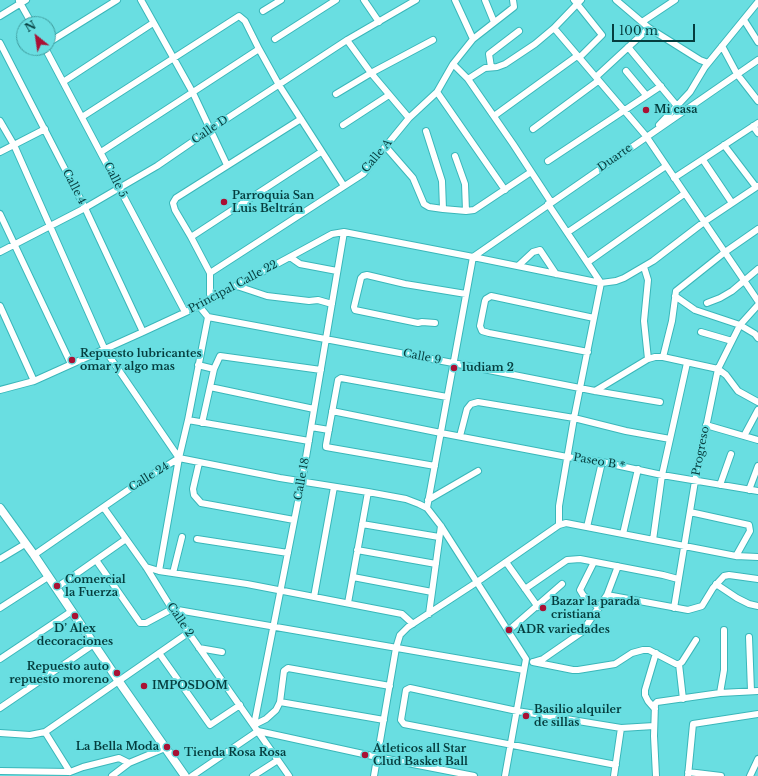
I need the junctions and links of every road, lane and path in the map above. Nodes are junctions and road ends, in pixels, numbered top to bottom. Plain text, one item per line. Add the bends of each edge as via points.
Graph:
1 (117, 0) edge
2 (141, 0) edge
3 (281, 0) edge
4 (336, 0) edge
5 (364, 0) edge
6 (416, 0) edge
7 (455, 0) edge
8 (485, 0) edge
9 (616, 0) edge
10 (675, 0) edge
11 (22, 1) edge
12 (578, 1) edge
13 (758, 2) edge
14 (514, 3) edge
15 (264, 11) dead end
16 (0, 16) edge
17 (29, 16) edge
18 (744, 20) junction
19 (379, 22) junction
20 (494, 22) junction
21 (642, 22) junction
22 (153, 24) junction
23 (554, 28) junction
24 (649, 28) junction
25 (519, 31) dead end
26 (56, 38) edge
27 (275, 39) dead end
28 (473, 39) junction
29 (347, 40) junction
30 (433, 40) dead end
31 (758, 42) edge
32 (0, 43) edge
33 (722, 46) junction
34 (628, 47) junction
35 (259, 49) junction
36 (49, 56) edge
37 (578, 57) junction
38 (174, 58) junction
39 (758, 60) edge
40 (708, 63) junction
41 (453, 64) junction
42 (491, 67) junction
43 (626, 71) dead end
44 (371, 73) junction
45 (737, 74) junction
46 (468, 79) junction
47 (598, 81) junction
48 (63, 82) junction
49 (279, 84) junction
50 (661, 86) junction
51 (437, 92) junction
52 (193, 93) junction
53 (336, 94) dead end
54 (646, 95) junction
55 (389, 96) junction
56 (758, 101) edge
57 (676, 106) junction
58 (623, 110) junction
59 (494, 116) junction
60 (82, 117) junction
61 (409, 118) junction
62 (301, 119) junction
63 (0, 121) edge
64 (343, 125) dead end
65 (756, 125) edge
66 (45, 129) junction
67 (211, 129) junction
68 (533, 129) dead end
69 (426, 131) dead end
70 (758, 133) edge
71 (648, 135) junction
72 (14, 145) junction
73 (724, 145) junction
74 (386, 147) junction
75 (0, 152) edge
76 (101, 152) junction
77 (321, 152) junction
78 (454, 156) dead end
79 (702, 160) junction
80 (548, 161) dead end
81 (227, 165) junction
82 (666, 166) junction
83 (531, 172) junction
84 (674, 178) junction
85 (344, 186) junction
86 (757, 187) edge
87 (118, 188) junction
88 (505, 190) junction
89 (684, 194) junction
90 (549, 203) junction
91 (732, 203) junction
92 (85, 208) junction
93 (443, 209) junction
94 (466, 211) junction
95 (0, 214) edge
96 (704, 222) junction
97 (51, 226) junction
98 (758, 229) edge
99 (344, 232) junction
100 (568, 232) junction
101 (191, 237) junction
102 (15, 244) junction
103 (0, 252) edge
104 (725, 252) junction
105 (290, 257) junction
106 (473, 257) junction
107 (588, 262) junction
108 (518, 266) junction
109 (644, 267) junction
110 (758, 269) edge
111 (337, 271) junction
112 (210, 273) junction
113 (556, 274) junction
114 (744, 281) junction
115 (601, 283) junction
116 (237, 286) junction
117 (466, 294) junction
118 (675, 296) junction
119 (210, 300) junction
120 (758, 301) edge
121 (707, 303) dead end
122 (332, 304) junction
123 (758, 305) edge
124 (0, 306) edge
125 (199, 306) junction
126 (185, 312) junction
127 (208, 317) junction
128 (594, 318) junction
129 (435, 324) dead end
130 (740, 325) junction
131 (143, 332) junction
132 (701, 332) dead end
133 (758, 338) edge
134 (326, 339) junction
135 (732, 341) junction
136 (105, 350) junction
137 (588, 352) junction
138 (663, 357) junction
139 (648, 360) junction
140 (453, 363) junction
141 (687, 363) junction
142 (71, 364) junction
143 (198, 365) junction
144 (214, 369) junction
145 (718, 369) junction
146 (321, 370) junction
147 (34, 381) junction
148 (210, 387) junction
149 (581, 388) junction
150 (0, 390) edge
151 (595, 391) junction
152 (447, 397) junction
153 (660, 402) dead end
154 (758, 402) edge
155 (314, 408) junction
156 (758, 410) edge
157 (332, 411) junction
158 (574, 418) junction
159 (188, 420) junction
160 (202, 423) junction
161 (706, 425) junction
162 (311, 427) junction
163 (329, 430) junction
164 (441, 433) junction
165 (460, 436) junction
166 (744, 436) junction
167 (670, 440) junction
168 (758, 440) edge
169 (309, 442) junction
170 (731, 454) dead end
171 (567, 457) junction
172 (179, 458) junction
173 (602, 462) junction
174 (199, 463) junction
175 (435, 466) junction
176 (758, 466) edge
177 (638, 469) junction
178 (478, 471) dead end
179 (662, 475) junction
180 (302, 481) junction
181 (695, 481) junction
182 (720, 485) junction
183 (334, 486) junction
184 (749, 490) junction
185 (758, 491) edge
186 (368, 492) junction
187 (428, 500) junction
188 (104, 508) junction
189 (427, 508) junction
190 (0, 510) edge
191 (690, 512) junction
192 (294, 520) junction
193 (362, 524) junction
194 (559, 525) junction
195 (441, 526) junction
196 (587, 527) junction
197 (623, 534) junction
198 (182, 537) dead end
199 (439, 537) junction
200 (197, 538) dead end
201 (126, 539) junction
202 (653, 540) junction
203 (25, 544) junction
204 (684, 546) junction
205 (357, 550) junction
206 (288, 554) junction
207 (34, 555) junction
208 (736, 556) junction
209 (758, 557) edge
210 (0, 559) edge
211 (96, 560) junction
212 (506, 562) junction
213 (594, 562) junction
214 (436, 564) junction
215 (618, 566) junction
216 (146, 567) junction
217 (159, 570) junction
218 (174, 573) junction
219 (48, 577) junction
220 (353, 577) junction
221 (678, 579) junction
222 (758, 579) edge
223 (478, 582) junction
224 (562, 584) dead end
225 (716, 584) junction
226 (56, 588) junction
227 (525, 589) junction
228 (280, 590) junction
229 (432, 592) junction
230 (607, 595) junction
231 (314, 597) junction
232 (348, 604) junction
233 (758, 606) edge
234 (538, 607) junction
235 (0, 608) edge
236 (599, 608) junction
237 (674, 608) junction
238 (172, 609) junction
239 (72, 611) junction
240 (429, 614) junction
241 (413, 624) junction
242 (273, 627) junction
243 (724, 630) dead end
244 (508, 631) junction
245 (188, 632) junction
246 (749, 637) dead end
247 (696, 640) dead end
248 (94, 644) junction
249 (199, 648) junction
250 (396, 648) junction
251 (222, 652) dead end
252 (656, 653) junction
253 (159, 654) junction
254 (0, 659) edge
255 (533, 662) junction
256 (525, 664) junction
257 (679, 664) junction
258 (118, 681) junction
259 (390, 686) junction
260 (755, 691) edge
261 (720, 693) junction
262 (683, 699) junction
263 (280, 702) junction
264 (240, 705) junction
265 (655, 707) junction
266 (0, 708) edge
267 (517, 711) junction
268 (758, 714) edge
269 (384, 720) junction
270 (254, 725) junction
271 (654, 726) junction
272 (620, 728) junction
273 (258, 731) junction
274 (46, 732) junction
275 (0, 733) edge
276 (511, 744) junction
277 (165, 748) junction
278 (377, 757) junction
279 (758, 759) edge
280 (278, 760) junction
281 (129, 763) junction
282 (616, 764) junction
283 (0, 771) edge
284 (70, 772) junction
285 (688, 774) edge
286 (112, 776) edge
287 (185, 776) edge
288 (192, 776) edge
289 (253, 776) edge
290 (289, 776) edge
291 (374, 776) edge
292 (474, 776) edge
293 (505, 776) edge
294 (614, 776) edge
295 (656, 776) edge
296 (721, 776) edge
297 (750, 776) edge

1 - 26 street
2 - 22 street
3 - 15 street
4 - 27 street
5 - 19 street
6 - 19 street, Calle D
7 - 28 street
8 - 20 street
9 - 21 street
10 - 21 street
11 - 16 street
11 - 17 street
12 - 23 street
12 - 37 street via 602,35
13 - 18 street
14 - 20 street, Calle A
18 - 31 street
18 - 33 street
19 - 29 street, Calle D
20 - 28 street, Calle A
21 - 24 street
22 - 38 street
22 - 48 street
23 - 37 street
23 - 42 street via 505,64
24 - 34 street
24 - 40 street
25 - 42 street via 489,54
28 - 41 street, Calle A
29 - 44 street
29 - 49 street, Calle D
30 - 44 street
32 - 66 street, Calle 4
33 - 40 street
33 - 45 street
34 - 47 street via 597,76
34 - 50 street
35 - 38 street via 246,21 239,16
35 - 49 street
35 - 52 street
36 - 48 street, Calle 5
37 - 47 street
37 - 59 street
38 - 52 street
38 - 60 street
39 - 45 street, Duarte
40 - 57 street via 690,92
41 - 46 street
41 - 51 street, Calle A
42 - 46 street via 483,68
43 - 54 street
44 - 53 street
44 - 55 street
45 - 56 street
45 - 71 street, Duarte
46 - 59 street
47 - 58 street
47 - 68 street
48 - 60 street, Calle 5
49 - 62 street
49 - 67 street, Calle D
50 - 54 street
50 - 57 street
51 - 61 street, Calle A
51 - 88 street
52 - 67 street
52 - 76 street
54 - 58 street
55 - 61 street
55 - 64 street
57 - 71 street
58 - 71 street
58 - 80 street
59 - 83 street
60 - 76 street, Calle 5
61 - 74 street, Calle A
62 - 77 street
62 - 81 street
63 - 72 street
65 - 70 street
65 - 73 street
66 - 72 street
66 - 92 street, Calle 4
67 - 81 street
67 - 87 street, Calle D
69 - 93 street via 442,179
71 - 82 street
71 - 90 street, Duarte
72 - 75 street
72 - 97 street
73 - 79 street
73 - 86 street
74 - 85 street, Calle A via 363,174
74 - 93 street via 413,178 424,204
76 - 87 street, Calle 5
77 - 85 street
77 - 101 street
78 - 94 street via 465,186
79 - 84 street
79 - 91 street
81 - 101 street via 176,198 173,203
82 - 84 street
82 - 100 street
83 - 88 street
83 - 90 street
84 - 89 street
85 - 112 street, Calle A
86 - 91 street
87 - 92 street, Calle D
87 - 126 street, Calle 5
88 - 94 street via 479,208
89 - 96 street
89 - 107 street
90 - 100 street
90 - 106 street, Duarte
91 - 96 street
92 - 97 street, Calle D
92 - 131 street, Calle 4
93 - 94 street
95 - 102 street
96 - 104 street
96 - 109 street
97 - 102 street, Calle D
97 - 136 street
98 - 104 street
99 - 105 street, Principal Calle 22 via 332,234
99 - 106 street, Principal Calle 22
99 - 111 street, Calle 18
100 - 107 street
101 - 112 street
102 - 103 street, Calle D
102 - 142 street
104 - 114 street
104 - 118 street via 678,289
105 - 111 street via 300,264
105 - 116 street, Principal Calle 22
106 - 108 street, Principal Calle 22
106 - 117 street
107 - 115 street
108 - 113 street, Principal Calle 22
108 - 113 street via 533,252 540,250
109 - 115 street via 616,281
109 - 139 street via 648,280 644,321
110 - 114 street
111 - 122 street, Calle 18
112 - 119 street
113 - 115 street, Principal Calle 22
114 - 120 street
114 - 121 street via 726,295
115 - 128 street
116 - 119 street, Principal Calle 22
116 - 122 street via 267,296 318,300
117 - 129 street via 367,275 360,278 355,310
117 - 140 street
118 - 130 street via 695,310
118 - 138 street via 672,322
119 - 125 street, Principal Calle 22
122 - 134 street, Calle 18
123 - 130 street, Progreso
124 - 147 street
125 - 126 street, Principal Calle 22
125 - 127 street
126 - 131 street, Principal Calle 22
127 - 134 street, Calle 9
127 - 143 street
128 - 137 street
128 - 137 street via 491,296 485,301 480,326 482,331 488,333
130 - 133 street via 756,334
130 - 135 street, Progreso
131 - 136 street, Principal Calle 22
132 - 135 street
134 - 140 street, Calle 9
134 - 146 street, Calle 18
135 - 145 street, Progreso
136 - 142 street, Principal Calle 22
136 - 172 street
137 - 149 street
138 - 139 street
138 - 141 street
139 - 151 street
140 - 149 street, Calle 9
140 - 152 street
141 - 145 street
141 - 167 street
142 - 147 street, Principal Calle 22
143 - 144 street
143 - 159 street
144 - 146 street via 221,355
144 - 148 street
145 - 154 street via 738,391
145 - 161 street, Progreso
146 - 155 street, Calle 18
147 - 150 street, Principal Calle 22
148 - 155 street
148 - 160 street
149 - 151 street, Calle 9
149 - 158 street
151 - 153 street, Calle 9
152 - 157 street via 341,378 338,380
152 - 164 street
155 - 162 street, Calle 18
156 - 166 street
157 - 163 street
157 - 164 street, Paseo B *
158 - 165 street via 474,402 467,409
158 - 167 street
158 - 171 street
159 - 160 street
159 - 172 street
160 - 169 street
161 - 166 street
161 - 181 street, Progreso
162 - 163 street
162 - 169 street, Calle 18
163 - 175 street via 326,447
164 - 165 street, Paseo B *
164 - 175 street
165 - 171 street, Paseo B *
166 - 168 street
167 - 179 street
169 - 180 street, Calle 18
170 - 182 street
171 - 173 street, Paseo B *
171 - 194 street via 559,506
172 - 174 street, Calle 24
172 - 188 street, Calle 24
172 - 217 street
173 - 177 street, Paseo B *
173 - 196 street
174 - 180 street, Calle 24
174 - 192 street via 194,495 201,503
175 - 187 street
176 - 184 street
177 - 179 street, Paseo B *
177 - 197 street
178 - 187 street
179 - 181 street, Paseo B *
179 - 202 street
180 - 183 street, Calle 24
180 - 192 street, Calle 18
181 - 182 street, Paseo B *
181 - 191 street, Progreso
182 - 184 street, Paseo B *
183 - 186 street, Calle 24
183 - 231 street
184 - 185 street, Paseo B *
186 - 189 street, Calle 24 via 406,499
186 - 193 street
187 - 189 street
188 - 201 street, Calle 2
188 - 207 street, Calle 24
189 - 195 street
190 - 203 main road
191 - 204 street, Progreso
191 - 208 street via 749,525 750,531
192 - 206 street, Calle 18
193 - 199 street
193 - 205 street
194 - 196 street via 566,523
194 - 212 street
195 - 199 street
195 - 223 street
196 - 197 street
197 - 202 street
198 - 218 street
199 - 214 street
200 - 206 street
201 - 211 street
201 - 216 street, Calle 2
202 - 204 street
203 - 207 main road
203 - 210 street
204 - 208 street
204 - 221 street, Progreso
205 - 214 street
205 - 220 street
206 - 228 street, Calle 18
207 - 219 main road
208 - 209 street
211 - 226 street
211 - 238 street via 140,623 146,623
212 - 223 street
212 - 227 street
213 - 215 street
213 - 227 street via 567,560
213 - 236 street via 580,590
214 - 229 street
215 - 221 street
215 - 230 street
216 - 217 street
216 - 238 street, Calle 2
217 - 218 street
218 - 228 street
219 - 226 main road
219 - 235 street
220 - 229 street
220 - 232 street
221 - 237 street, Progreso
222 - 225 street via 729,575 724,576
223 - 240 street
223 - 244 street
224 - 234 street
225 - 233 street via 749,604
225 - 237 street via 702,606 688,610
226 - 239 main road
227 - 234 street
228 - 231 street
228 - 242 street, Calle 18
229 - 240 street
230 - 236 street
230 - 237 street
231 - 232 street
232 - 241 street via 402,614
234 - 244 street
236 - 255 street via 582,632
238 - 242 street
238 - 245 street, Calle 2
239 - 248 main road
239 - 254 street
240 - 241 street
241 - 250 street via 400,635
242 - 250 street
242 - 270 street, Calle 18
243 - 261 street via 724,670
244 - 256 street
245 - 249 street, Calle 2
245 - 253 street
246 - 260 street
247 - 257 street
248 - 258 main road
248 - 266 street
249 - 251 street
249 - 264 street, Calle 2
250 - 256 street
250 - 259 street
252 - 255 street via 643,650 632,653 615,664 578,670
252 - 257 street
252 - 265 street via 645,690 648,701
253 - 258 street
253 - 264 street via 210,725
255 - 256 street
256 - 267 street
257 - 262 street
258 - 274 street
258 - 277 main road
259 - 263 street via 288,668 284,671
259 - 269 street
260 - 261 street
261 - 262 street
262 - 265 street via 657,702
263 - 269 street
263 - 270 street via 266,719
264 - 270 street, Calle 2
265 - 271 street
267 - 272 street
267 - 276 street
267 - 276 street via 410,688 406,690 401,720 404,724
268 - 285 street via 693,724
269 - 278 street
270 - 273 street, Calle 2
271 - 272 street
271 - 295 street
272 - 282 street
273 - 278 street
273 - 280 street, Calle 2
273 - 288 street
274 - 275 street via 30,735
274 - 284 street
276 - 282 street
276 - 293 street
277 - 281 street
277 - 287 main road
278 - 291 street
278 - 292 street
279 - 297 street
280 - 289 street
280 - 290 street, Calle 2
281 - 284 street via 119,758
281 - 286 street
282 - 294 street
283 - 284 street
285 - 296 street

